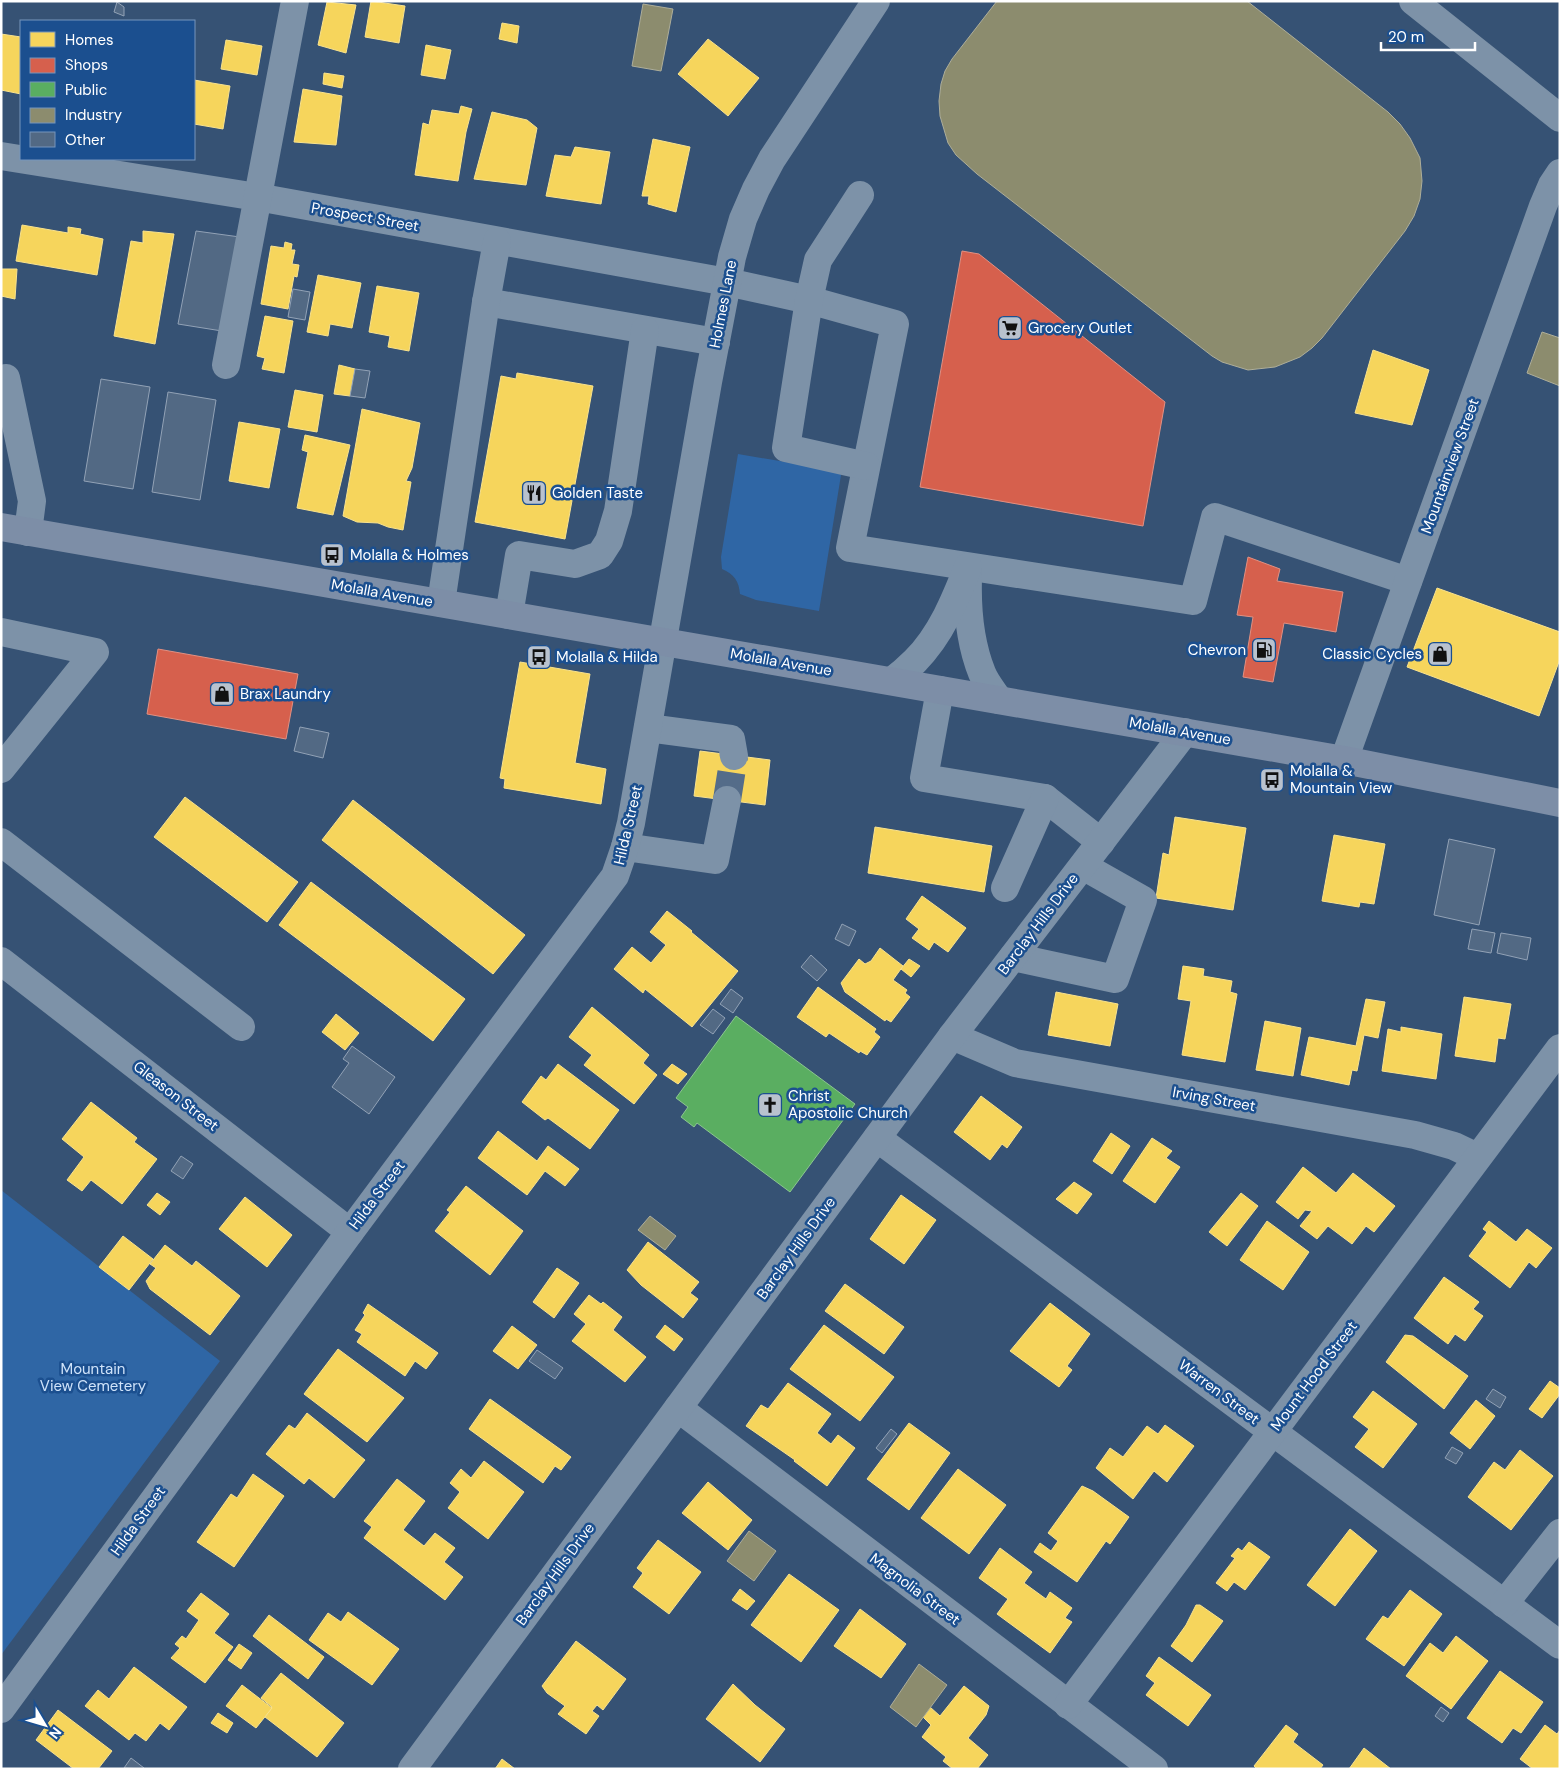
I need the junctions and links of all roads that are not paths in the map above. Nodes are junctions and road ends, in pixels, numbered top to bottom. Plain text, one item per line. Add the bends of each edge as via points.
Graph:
1 (296, 1) edge
2 (876, 1) edge
3 (1414, 1) edge
4 (1560, 118) edge
5 (1, 156) edge
6 (20, 159) edge
7 (25, 160) edge
8 (1560, 173) edge
9 (860, 196) dead end
10 (257, 197) junction
11 (497, 241) junction
12 (727, 282) junction
13 (808, 300) junction
14 (486, 302) junction
15 (645, 330) junction
16 (716, 342) junction
17 (226, 365) dead end
18 (6, 378) dead end
19 (866, 466) junction
20 (1, 527) edge
21 (28, 532) junction
22 (968, 567) junction
23 (1408, 581) junction
24 (441, 603) junction
25 (509, 615) junction
26 (1, 632) edge
27 (663, 642) junction
28 (892, 681) junction
29 (940, 690) junction
30 (999, 700) junction
31 (648, 728) junction
32 (1185, 732) junction
33 (734, 756) tunnel mouth
34 (1344, 760) junction
35 (1, 768) edge
36 (1045, 798) junction
37 (727, 800) tunnel mouth
38 (1560, 802) edge
39 (1, 842) edge
40 (1101, 842) junction
41 (626, 847) junction
42 (1083, 866) junction
43 (1005, 888) dead end
44 (1013, 957) junction
45 (1, 961) edge
46 (241, 1027) dead end
47 (952, 1036) junction
48 (1560, 1048) edge
49 (877, 1138) junction
50 (1477, 1157) junction
51 (350, 1232) junction
52 (678, 1408) junction
53 (1272, 1432) junction
54 (1560, 1533) edge
55 (1504, 1604) junction
56 (1560, 1645) edge
57 (1068, 1705) junction
58 (1, 1709) edge
59 (412, 1769) edge
60 (1154, 1769) edge

1 - 10 street
2 - 12 street, Holmes Lane via 787,135 756,189 743,219
3 - 4 street
5 - 6 street, Prospect Street
7 - 10 street, Prospect Street
8 - 23 street, Mountainview Street via 1543,206
9 - 13 street via 818,260
10 - 11 street, Prospect Street
10 - 17 street
11 - 12 street, Prospect Street
11 - 14 street
12 - 13 street, Prospect Street
12 - 16 street, Holmes Lane
13 - 19 street via 786,448
13 - 19 street, Prospect Street via 894,324
14 - 15 street
14 - 24 street
15 - 16 street
15 - 25 street via 618,511 610,541 600,554 575,564 519,555
16 - 27 street, Holmes Lane
18 - 21 street via 32,501
19 - 22 street via 850,548
20 - 21 main road, Molalla Avenue
21 - 24 main road, Molalla Avenue
22 - 23 street via 1193,601 1214,517
22 - 28 street via 937,633 916,660
22 - 30 street via 967,608 973,645 983,674
23 - 34 street, Mountainview Street
24 - 25 main road, Molalla Avenue
25 - 27 main road, Molalla Avenue
26 - 35 street via 95,652
27 - 28 main road, Molalla Avenue
27 - 31 street, Hilda Street
28 - 29 main road, Molalla Avenue
29 - 30 main road, Molalla Avenue
29 - 36 street via 924,778
30 - 32 main road, Molalla Avenue
31 - 33 street via 731,739
31 - 41 street, Hilda Street
32 - 34 main road, Molalla Avenue
32 - 40 street, Barclay Hills Drive
34 - 38 main road, Molalla Avenue
36 - 40 street
36 - 43 street
37 - 41 street via 715,860
39 - 46 street
40 - 42 street, Barclay Hills Drive
41 - 51 street, Hilda Street via 609,885
42 - 44 street, Barclay Hills Drive
42 - 44 street via 1143,900 1115,980
44 - 47 street, Barclay Hills Drive
45 - 51 street, Gleason Street
47 - 49 street, Barclay Hills Drive
47 - 50 street, Irving Street via 1015,1063 1415,1135 1454,1146
48 - 50 street, Mount Hood Street
49 - 52 street, Barclay Hills Drive
49 - 53 street, Warren Street
50 - 53 street, Mount Hood Street
51 - 58 street, Hilda Street
52 - 57 street, Magnolia Street
52 - 59 street, Barclay Hills Drive
53 - 55 street, Warren Street
53 - 57 street, Mount Hood Street
54 - 55 street
55 - 56 street, Warren Street
57 - 60 street, Magnolia Street

